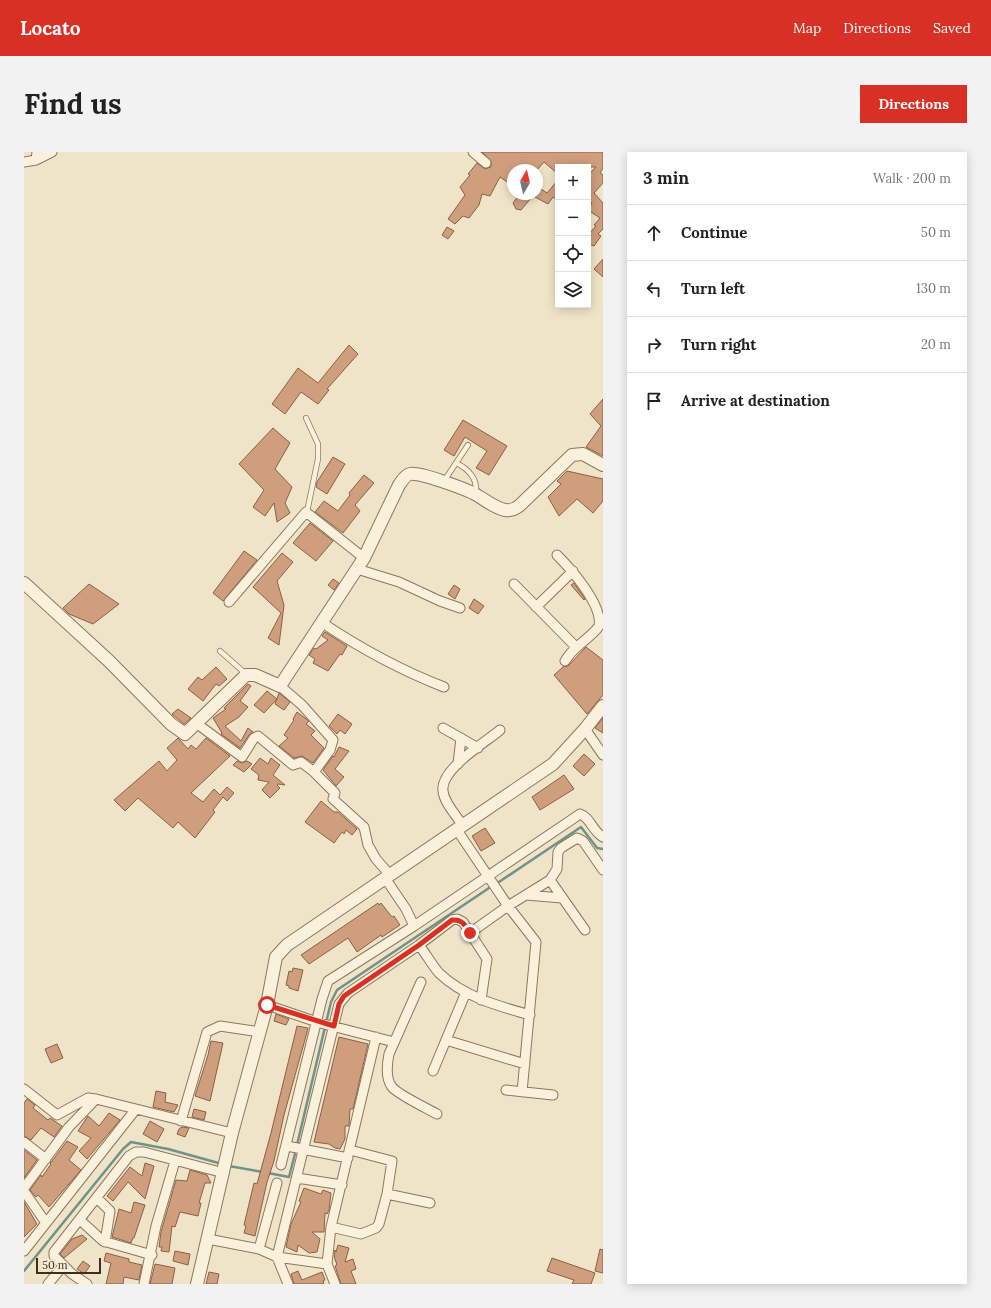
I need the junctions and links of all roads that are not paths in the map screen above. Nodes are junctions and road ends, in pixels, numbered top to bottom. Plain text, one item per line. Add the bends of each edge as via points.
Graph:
1 (52, 152) edge
2 (473, 152) edge
3 (36, 156) edge
4 (24, 162) edge
5 (486, 163) dead end
6 (306, 418) dead end
7 (468, 445) dead end
8 (456, 463) junction
9 (603, 465) edge
10 (443, 482) junction
11 (475, 494) junction
12 (307, 512) junction
13 (557, 556) dead end
14 (360, 563) junction
15 (573, 570) junction
16 (24, 583) edge
17 (514, 584) dead end
18 (229, 602) dead end
19 (536, 606) junction
20 (460, 608) dead end
21 (320, 622) junction
22 (602, 622) edge
23 (576, 648) junction
24 (220, 651) dead end
25 (564, 661) dead end
26 (247, 675) junction
27 (280, 686) junction
28 (444, 687) dead end
29 (603, 706) edge
30 (196, 723) junction
31 (443, 728) dead end
32 (585, 729) junction
33 (500, 730) dead end
34 (461, 738) junction
35 (478, 748) junction
36 (603, 755) edge
37 (458, 764) junction
38 (314, 772) junction
39 (460, 828) junction
40 (591, 829) junction
41 (581, 837) junction
42 (603, 837) edge
43 (601, 865) edge
44 (387, 877) junction
45 (550, 880) junction
46 (491, 881) junction
47 (526, 895) junction
48 (562, 898) junction
49 (508, 906) junction
50 (414, 926) junction
51 (585, 930) dead end
52 (470, 933) junction
53 (419, 945) junction
54 (421, 982) dead end
55 (466, 992) junction
56 (481, 1000) junction
57 (267, 1005) junction
58 (530, 1015) junction
59 (325, 1024) junction
60 (260, 1032) junction
61 (376, 1037) junction
62 (446, 1040) junction
63 (394, 1042) junction
64 (525, 1064) junction
65 (433, 1072) dead end
66 (24, 1090) edge
67 (506, 1090) dead end
68 (522, 1092) junction
69 (553, 1095) dead end
70 (96, 1099) junction
71 (136, 1109) junction
72 (437, 1114) dead end
73 (57, 1116) junction
74 (181, 1121) junction
75 (69, 1127) junction
76 (232, 1132) junction
77 (24, 1142) edge
78 (296, 1147) junction
79 (349, 1154) junction
80 (46, 1159) junction
81 (175, 1161) junction
82 (282, 1165) dead end
83 (224, 1171) junction
84 (297, 1178) junction
85 (277, 1183) dead end
86 (342, 1185) junction
87 (24, 1189) edge
88 (387, 1194) junction
89 (97, 1198) junction
90 (430, 1203) dead end
91 (80, 1220) junction
92 (46, 1222) junction
93 (331, 1227) junction
94 (208, 1239) junction
95 (105, 1242) junction
96 (260, 1250) junction
97 (24, 1251) edge
98 (152, 1255) junction
99 (274, 1255) junction
100 (327, 1264) junction
101 (63, 1266) junction
102 (48, 1284) edge
103 (87, 1284) edge
104 (144, 1284) edge
105 (197, 1284) edge
106 (288, 1284) edge
107 (335, 1284) edge

1 - 3 street
2 - 5 street
3 - 4 street
6 - 12 lane via 318,444 318,459
7 - 8 lane
8 - 10 lane
8 - 11 lane via 465,466 469,471 476,487
9 - 11 street via 583,454 572,455 514,510 501,509
10 - 11 street
10 - 14 street via 420,475 411,474 406,477 399,485
12 - 14 street
12 - 18 street
13 - 15 street
14 - 20 street
14 - 21 street
15 - 19 street
15 - 22 street via 601,607
16 - 30 street via 109,661 171,724 186,734
17 - 19 street
19 - 23 street
21 - 27 street
21 - 28 street via 380,658
22 - 23 street
23 - 25 street
24 - 26 lane
26 - 27 street via 255,675
26 - 30 street
27 - 38 street via 302,705 333,740 330,750
29 - 32 street
30 - 38 street via 242,757 258,736 293,766 301,762
31 - 34 street
32 - 36 street
32 - 39 street via 553,764
33 - 35 street
34 - 35 street
34 - 37 street
35 - 37 street
37 - 39 street via 450,771 443,793
38 - 44 street via 335,793 333,799 364,827 368,845
39 - 44 street
39 - 46 street
40 - 41 street
40 - 42 street
40 - 46 street via 586,818 580,814
41 - 43 street
41 - 45 street via 558,852 557,869
44 - 50 street
44 - 57 street via 282,948 276,957
45 - 47 street
45 - 48 street
46 - 49 street
46 - 50 street
47 - 48 street
47 - 49 street
48 - 51 street
49 - 52 street
49 - 58 street via 536,942
50 - 59 street via 328,981 322,999
52 - 53 street via 463,922 452,920
52 - 56 street via 487,958
53 - 55 street via 439,972
53 - 59 street via 344,996
54 - 63 street
55 - 56 street
55 - 62 street
56 - 58 street
57 - 59 street
57 - 60 street
58 - 64 street
59 - 61 street
59 - 78 street
59 - 78 street
60 - 74 street via 220,1026 207,1032
60 - 76 street
61 - 63 street
61 - 79 street
62 - 64 street
62 - 65 street
63 - 72 street via 387,1066 392,1088
64 - 68 street
66 - 73 street
67 - 68 street
68 - 69 street
70 - 71 street
70 - 73 street via 88,1098
70 - 75 street
71 - 74 street
71 - 92 street
73 - 75 street
74 - 76 street
75 - 80 street
76 - 83 street
77 - 80 street
78 - 79 street
78 - 82 street
78 - 84 street
79 - 86 street
79 - 88 street via 392,1161
80 - 87 street
81 - 83 street
81 - 89 street via 144,1152 133,1154
81 - 98 street via 156,1226
83 - 94 street
84 - 86 street
84 - 99 street
85 - 96 street
86 - 93 street
87 - 92 street
88 - 90 street
88 - 93 street via 379,1224 373,1230 361,1234
89 - 91 street
89 - 95 street via 110,1211
91 - 95 street
91 - 101 street via 54,1252 54,1256
92 - 97 street
93 - 100 street
94 - 96 street
94 - 105 street
95 - 98 street
96 - 99 street
98 - 104 street
99 - 100 street
99 - 106 street
100 - 107 street
101 - 102 street
101 - 103 street

